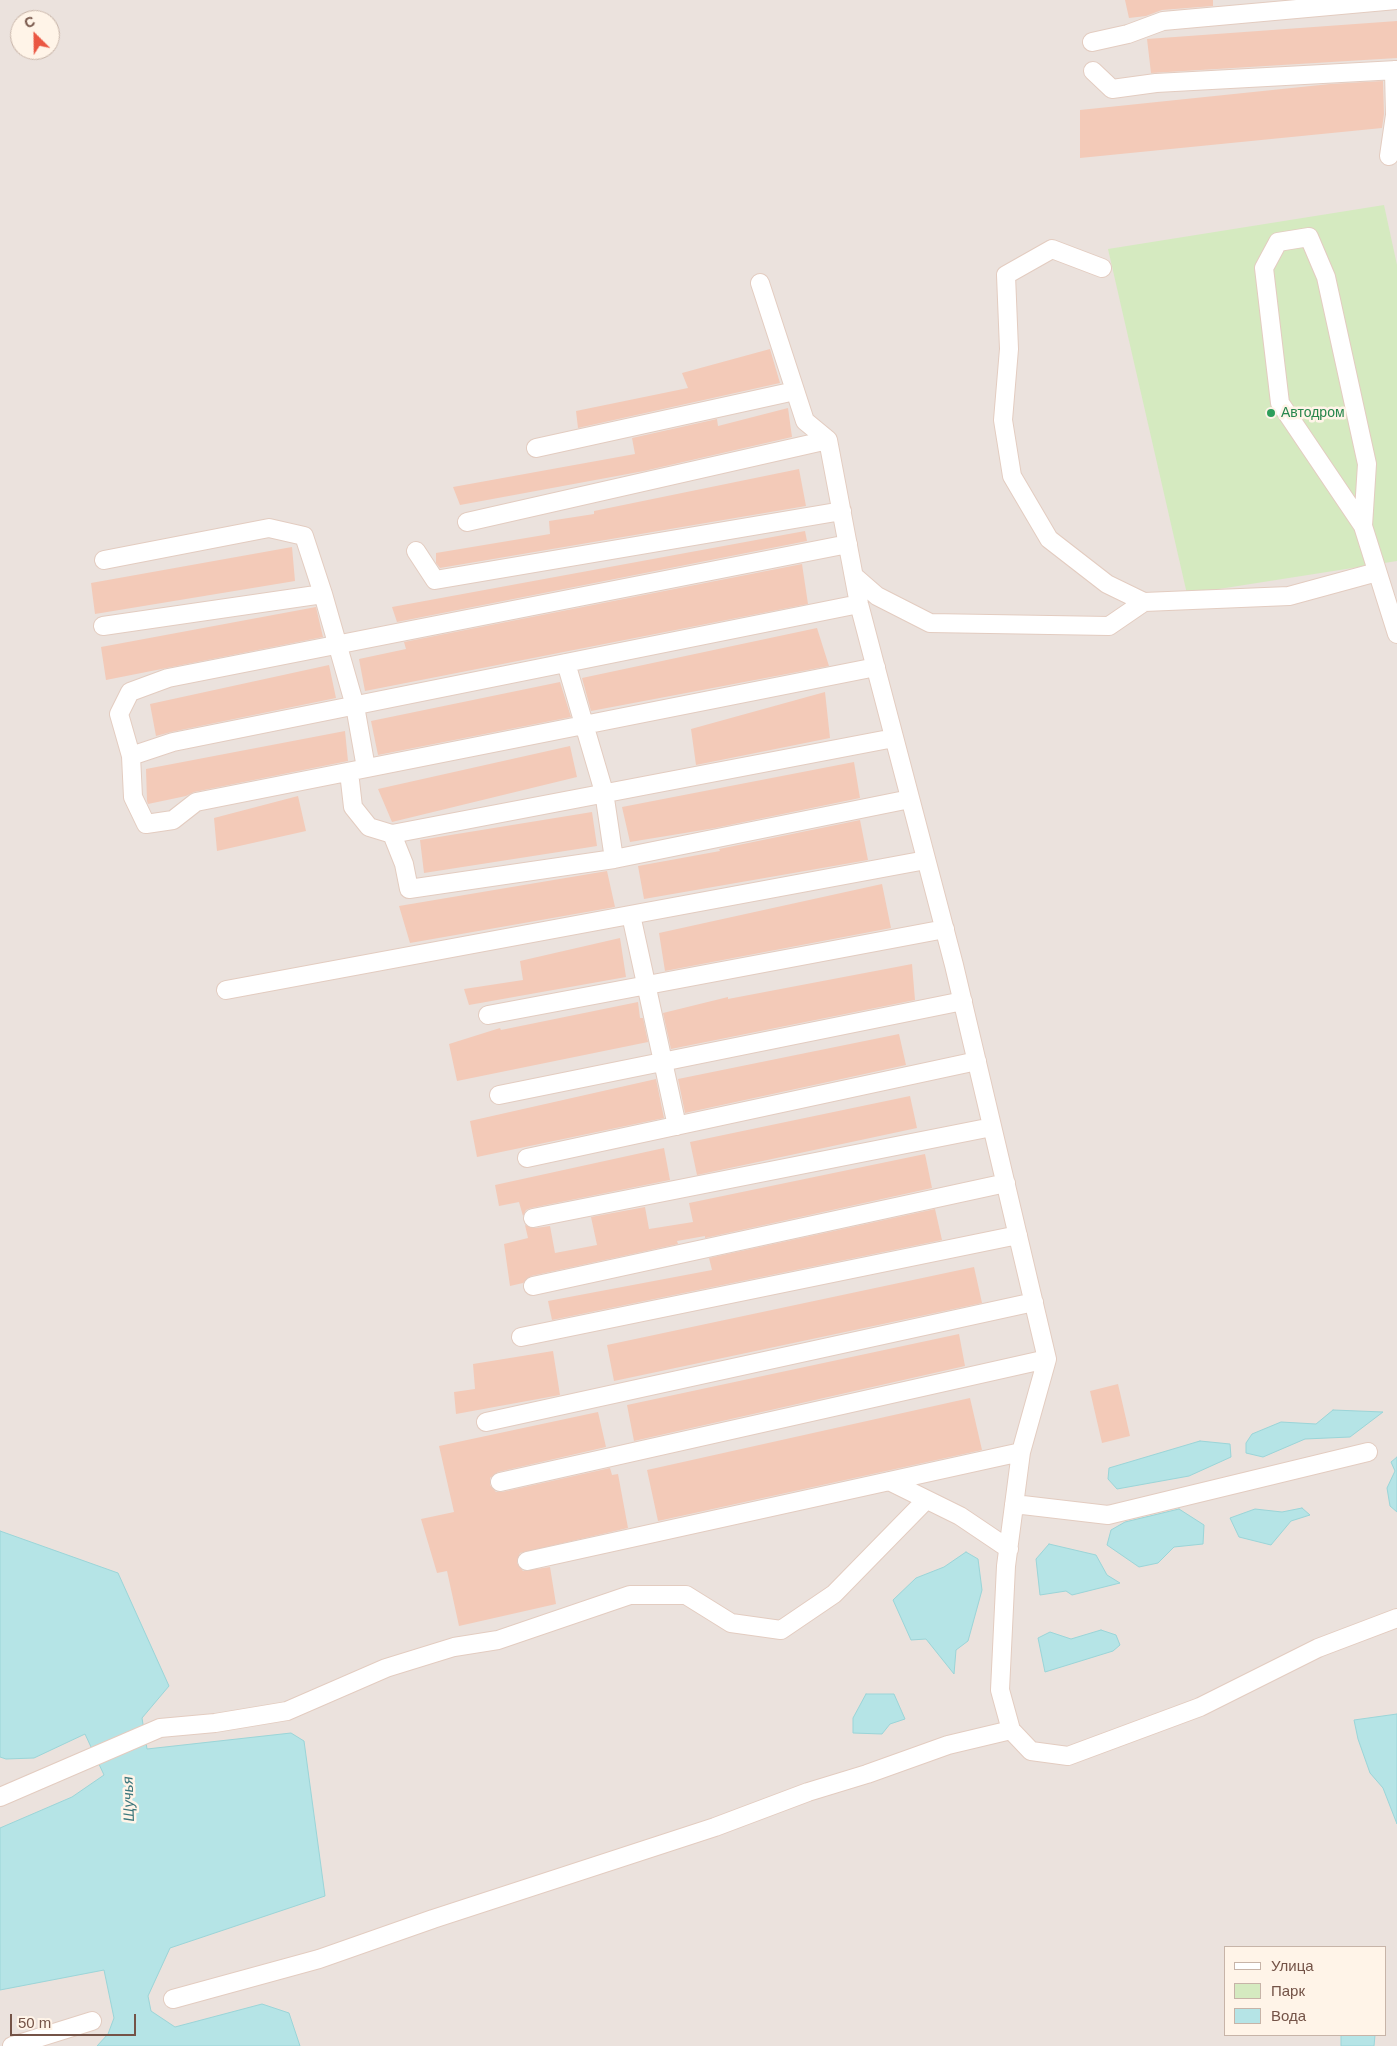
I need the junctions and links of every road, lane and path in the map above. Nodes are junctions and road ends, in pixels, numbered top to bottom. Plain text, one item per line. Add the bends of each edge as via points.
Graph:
1 (1397, 0) edge
2 (1092, 42) dead end
3 (1396, 70) edge
4 (1093, 71) dead end
5 (1389, 156) dead end
6 (1102, 268) dead end
7 (760, 283) dead end
8 (795, 390) junction
9 (828, 440) junction
10 (536, 448) dead end
11 (842, 510) junction
12 (467, 522) dead end
13 (1363, 526) junction
14 (848, 544) junction
15 (416, 551) dead end
16 (104, 560) dead end
17 (1377, 572) junction
18 (854, 576) junction
19 (323, 594) junction
20 (1144, 602) junction
21 (859, 604) junction
22 (103, 626) dead end
23 (1397, 634) edge
24 (337, 644) junction
25 (566, 663) junction
26 (876, 667) junction
27 (355, 706) junction
28 (584, 725) junction
29 (894, 738) junction
30 (131, 756) junction
31 (366, 768) junction
32 (349, 772) junction
33 (604, 792) junction
34 (910, 799) junction
35 (392, 834) junction
36 (614, 858) junction
37 (926, 860) junction
38 (631, 915) junction
39 (944, 928) junction
40 (647, 985) junction
41 (226, 990) dead end
42 (963, 1001) junction
43 (488, 1015) dead end
44 (977, 1061) junction
45 (662, 1062) junction
46 (499, 1095) dead end
47 (677, 1126) junction
48 (992, 1127) junction
49 (528, 1158) dead end
50 (1006, 1183) junction
51 (533, 1218) dead end
52 (1018, 1235) junction
53 (532, 1286) dead end
54 (1034, 1302) junction
55 (521, 1337) dead end
56 (1047, 1360) junction
57 (486, 1422) dead end
58 (1021, 1452) junction
59 (1368, 1452) dead end
60 (888, 1481) junction
61 (500, 1482) dead end
62 (926, 1500) junction
63 (1014, 1504) junction
64 (1009, 1549) junction
65 (527, 1561) dead end
66 (1397, 1618) edge
67 (1011, 1730) junction
68 (0, 1797) edge
69 (172, 1999) dead end
70 (92, 2021) dead end
71 (12, 2046) edge

1 - 2 lane via 1163,21 1128,34
3 - 4 lane via 1156,83 1112,89
3 - 5 lane via 1395,115
6 - 20 lane via 1052,249 1006,275 1009,349 1003,420 1012,476 1049,539 1107,584
7 - 8 lane
8 - 9 lane via 805,421
8 - 10 lane
9 - 11 lane
9 - 12 lane
11 - 14 lane
11 - 15 lane via 435,580
13 - 13 lane via 1367,464 1326,277 1309,237 1278,242 1264,268 1280,403
13 - 17 lane
14 - 18 lane
14 - 24 lane
16 - 19 lane via 269,528 304,536
17 - 20 lane via 1289,596
17 - 23 lane
18 - 20 lane via 876,596 930,624 1109,626
18 - 21 lane
19 - 22 lane
19 - 24 lane
21 - 25 lane
21 - 26 lane
24 - 27 lane
24 - 30 lane via 168,678 130,692 119,714
25 - 27 lane
25 - 28 lane
26 - 28 lane
26 - 29 lane
27 - 30 lane via 173,742
27 - 31 lane
28 - 31 lane
28 - 33 lane
29 - 33 lane
29 - 34 lane
30 - 32 lane via 133,797 146,824 173,820 196,802
31 - 32 lane
32 - 35 lane via 353,806 370,827
33 - 35 lane
33 - 36 lane
34 - 36 lane
34 - 37 lane
35 - 36 lane via 404,864 409,890
37 - 38 lane
37 - 39 lane
38 - 40 lane
38 - 41 lane
39 - 40 lane
39 - 42 lane
40 - 43 lane
40 - 45 lane
42 - 44 lane
42 - 45 lane
44 - 47 lane
44 - 48 lane
45 - 46 lane
45 - 47 lane
47 - 49 lane
48 - 50 lane
48 - 51 lane
50 - 52 lane
50 - 53 lane
52 - 54 lane
52 - 55 lane
54 - 56 lane
54 - 57 lane
56 - 58 lane
56 - 61 lane
58 - 60 lane
58 - 63 lane
59 - 63 lane via 1108,1515
60 - 62 lane
60 - 65 lane
62 - 64 lane via 960,1516
62 - 68 lane via 834,1594 780,1630 731,1623 686,1595 630,1595 498,1640 454,1647 386,1668 287,1711 160,1728
63 - 64 lane
64 - 67 lane via 1000,1690
66 - 67 lane via 1318,1648 1200,1707 1068,1756 1031,1751
67 - 69 lane via 948,1745 715,1827 319,1959
70 - 71 lane

